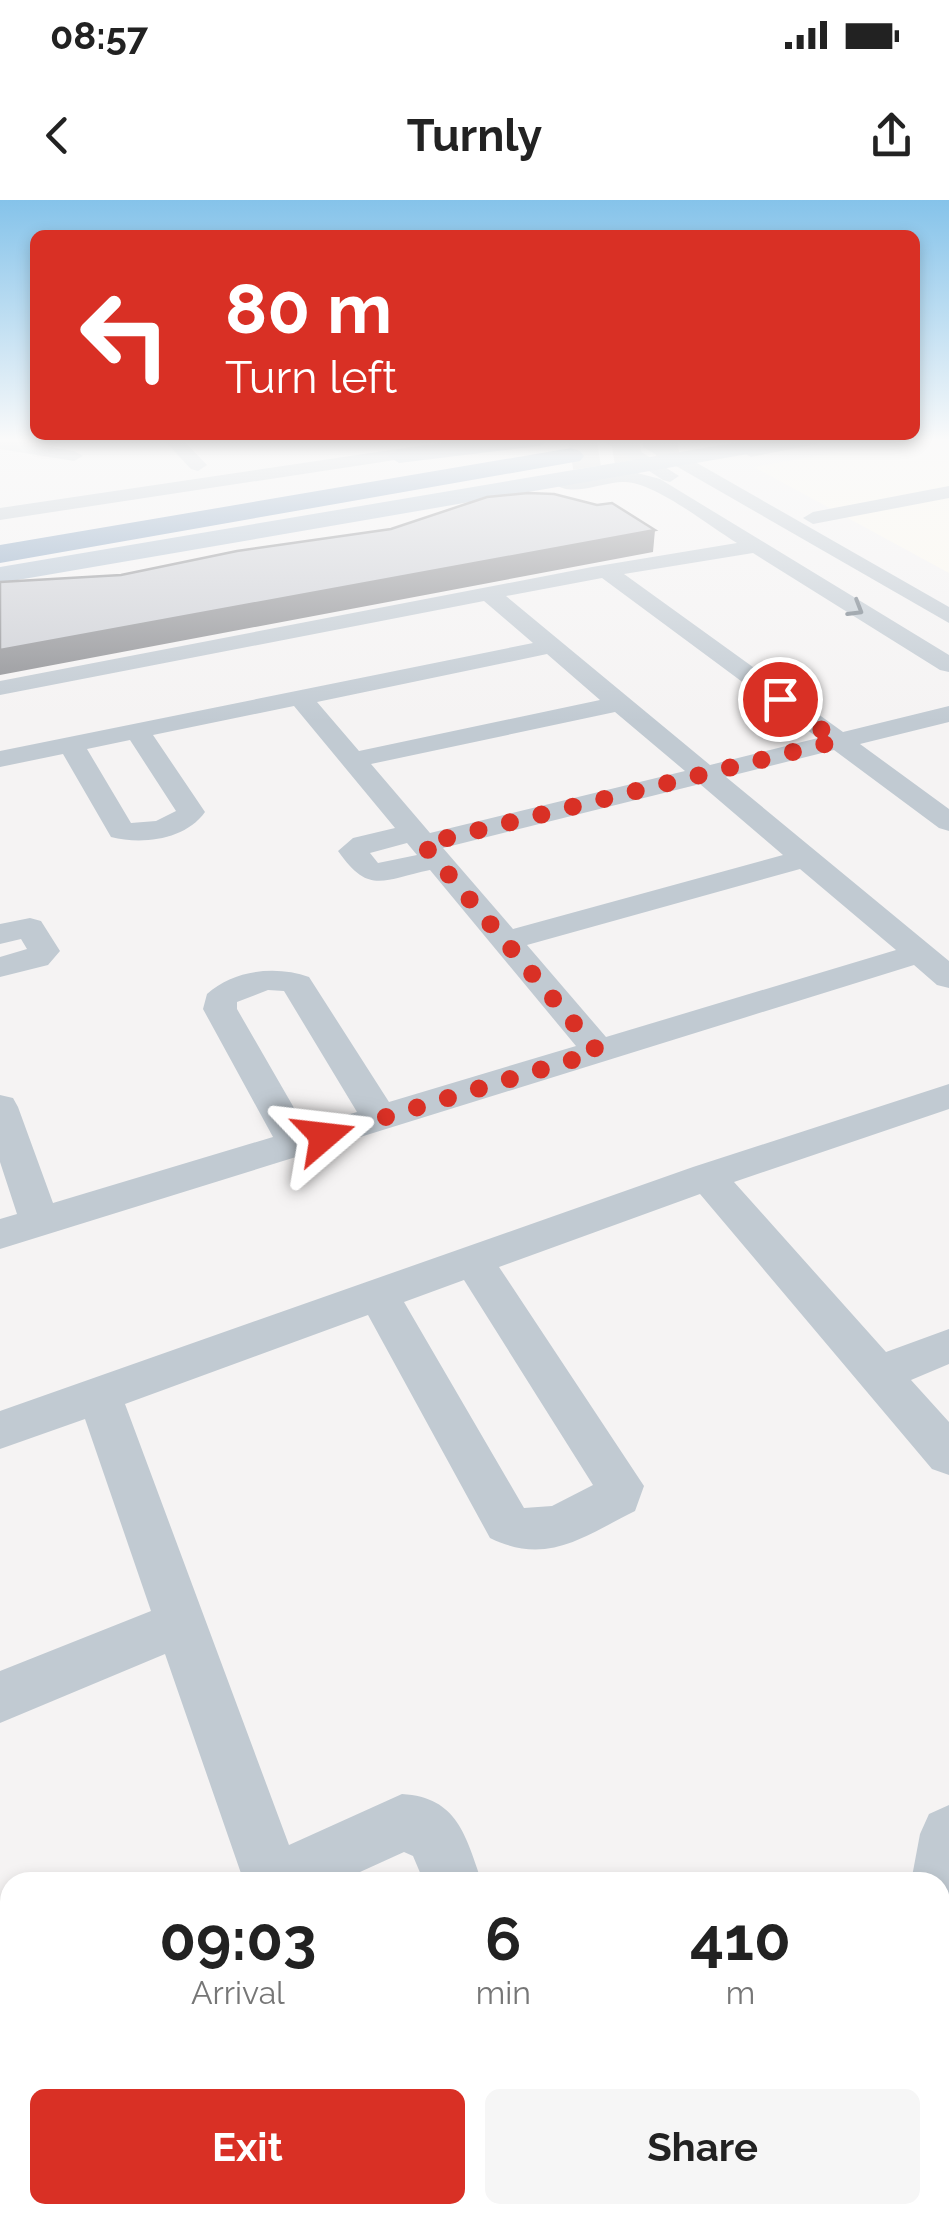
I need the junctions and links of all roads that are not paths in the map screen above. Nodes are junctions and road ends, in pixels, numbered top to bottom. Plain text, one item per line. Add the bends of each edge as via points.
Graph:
1 (106, 533) edge
2 (240, 533) edge
3 (733, 533) edge
4 (741, 533) edge
5 (767, 533) edge
6 (806, 533) edge
7 (838, 533) edge
8 (840, 533) edge
9 (843, 535) junction
10 (174, 545) junction
11 (754, 547) junction
12 (0, 554) edge
13 (0, 566) edge
14 (606, 571) junction
15 (0, 575) edge
16 (488, 593) junction
17 (949, 595) edge
18 (949, 616) edge
19 (906, 639) junction
20 (949, 641) edge
21 (552, 646) junction
22 (949, 656) edge
23 (949, 664) edge
24 (0, 688) edge
25 (300, 698) junction
26 (620, 703) junction
27 (949, 714) edge
28 (137, 731) junction
29 (837, 741) junction
30 (71, 744) junction
31 (0, 759) edge
32 (353, 760) junction
33 (704, 774) junction
34 (949, 822) edge
35 (425, 845) junction
36 (805, 858) junction
37 (0, 934) edge
38 (506, 941) junction
39 (919, 954) junction
40 (0, 967) edge
41 (949, 978) edge
42 (598, 1052) junction
43 (949, 1096) edge
44 (0, 1106) edge
45 (380, 1118) junction
46 (296, 1144) junction
47 (707, 1177) junction
48 (40, 1222) junction
49 (0, 1234) edge
50 (473, 1260) junction
51 (378, 1294) junction
52 (949, 1346) edge
53 (878, 1374) junction
54 (99, 1394) junction
55 (0, 1430) edge
56 (949, 1455) edge
57 (180, 1623) junction
58 (0, 1697) edge
59 (949, 1834) edge
60 (269, 1872) edge
61 (295, 1872) edge
62 (449, 1872) edge
63 (943, 1872) edge

1 - 12 highway
2 - 10 main road
3 - 11 street
4 - 11 street
5 - 20 street
6 - 18 street
7 - 9 street
8 - 9 street
9 - 17 street
10 - 13 highway
10 - 15 main road
11 - 14 street
11 -> 19 street
14 - 16 street
14 - 29 street
16 - 21 street
16 - 24 street
19 - 22 street
19 - 23 street
21 - 25 street
21 - 26 street
25 - 28 street
25 - 32 street
26 - 32 street
26 - 33 street
27 - 29 street
28 - 30 street
28 - 30 street via 190,812 184,821 120,831
29 - 33 street
29 - 34 street
30 - 31 street
32 - 35 street
33 - 35 street
33 - 36 street
35 - 38 street
36 - 38 street
36 - 39 street
37 - 40 street via 30,928 44,950
38 - 42 street
39 - 41 street
39 - 42 street
42 - 45 street
43 - 47 street
44 - 48 street
45 - 46 street
45 - 46 street via 296,984 278,979 233,990 220,1008
46 - 48 street
47 - 50 street
47 - 53 street
48 - 49 street
50 - 51 street
50 - 51 street via 620,1486 618,1496 536,1533 507,1523
51 - 54 street
52 - 53 street
53 - 56 street
54 - 55 street
54 - 57 street
57 - 58 street
57 - 60 street
59 - 63 street
61 - 62 street via 402,1824 422,1824

